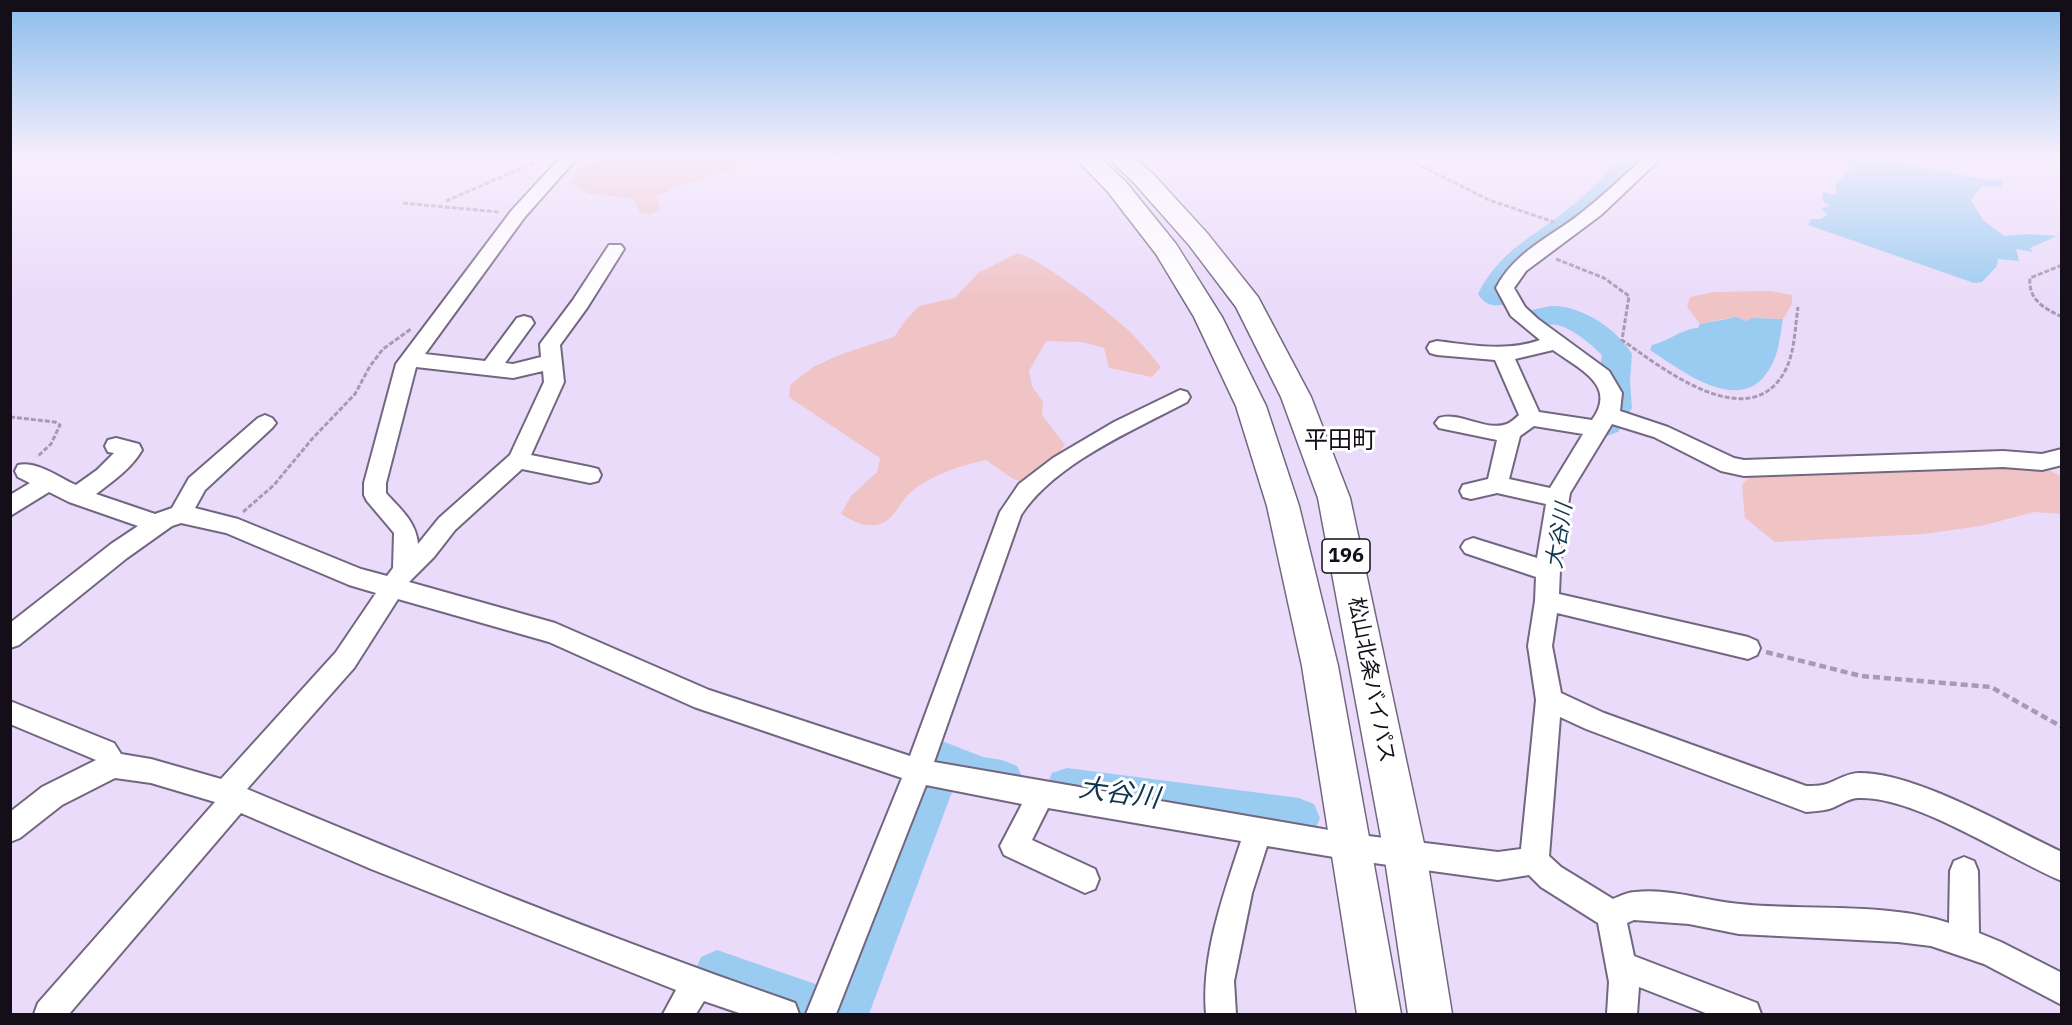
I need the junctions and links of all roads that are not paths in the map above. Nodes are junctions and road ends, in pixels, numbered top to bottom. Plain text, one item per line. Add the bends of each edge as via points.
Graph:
1 (525, 206) edge
2 (1132, 206) edge
3 (1168, 206) edge
4 (1599, 206) edge
5 (615, 249) dead end
6 (524, 322) dead end
7 (1555, 342) junction
8 (1437, 348) dead end
9 (1503, 355) junction
10 (410, 359) junction
11 (551, 362) junction
12 (490, 369) junction
13 (1180, 397) dead end
14 (1531, 418) junction
15 (1602, 422) junction
16 (265, 423) dead end
17 (1446, 423) dead end
18 (1510, 432) junction
19 (116, 446) dead end
20 (2061, 457) edge
21 (519, 460) junction
22 (26, 471) road end
23 (590, 475) dead end
24 (48, 482) junction
25 (1497, 485) junction
26 (1471, 492) dead end
27 (77, 496) junction
28 (1558, 498) junction
29 (10, 507) edge
30 (169, 519) junction
31 (1473, 547) dead end
32 (1548, 571) junction
33 (397, 579) junction
34 (1547, 601) junction
35 (10, 638) edge
36 (1748, 648) road end
37 (1549, 700) junction
38 (10, 712) edge
39 (113, 765) junction
40 (918, 771) junction
41 (232, 795) junction
42 (1041, 795) junction
43 (10, 829) edge
44 (1257, 832) junction
45 (1352, 847) junction
46 (1405, 853) junction
47 (1534, 861) junction
48 (2061, 867) edge
49 (1964, 871) dead end
50 (1085, 879) dead end
51 (1611, 914) junction
52 (1964, 942) junction
53 (1622, 966) junction
54 (698, 984) junction
55 (2061, 990) edge
56 (49, 1014) edge
57 (678, 1014) edge
58 (784, 1014) edge
59 (821, 1014) edge
60 (1221, 1014) edge
61 (1379, 1014) edge
62 (1430, 1014) edge
63 (1622, 1014) edge
64 (1746, 1014) edge

1 - 10 street
2 - 45 highway, 196 via 1167,250 1208,318 1251,406 1284,506 1320,666
3 - 46 highway, 松山北条バイパス / 196 via 1248,304 1296,397 1334,498
4 - 7 street via 1539,251 1508,280 1505,288 1518,311
5 - 11 street via 550,344
6 - 12 street
7 - 9 street via 1536,350
7 - 15 street via 1602,376 1612,393 1610,411
8 - 9 street
9 - 14 street
10 - 12 street
10 - 33 street via 403,369 375,483 375,495 406,529 408,544
11 - 12 street via 513,371
11 - 21 street via 554,382
13 - 40 street via 1058,466 1026,491 1011,512
14 - 15 street
14 - 18 street
15 - 20 street via 1661,432 1729,465 1744,468 1983,460 2042,462
15 - 28 street
16 - 30 street via 197,484
17 - 18 street
18 - 25 street
19 - 27 street via 131,450
21 - 23 street
21 - 33 street via 447,524
22 - 24 street
24 - 27 street
24 - 29 street
25 - 26 street
25 - 28 street
27 - 30 street
28 - 32 street
30 - 33 street via 230,525 357,578
30 - 35 street via 119,551
31 - 32 street
32 - 34 street
33 - 40 street via 464,606 555,633 703,699
33 - 41 street via 345,660
34 - 36 street
34 - 37 street via 1540,646
37 - 47 street
37 - 48 street via 1595,721 1806,799 1861,785 1893,791 1932,805
38 - 39 street via 105,751
39 - 41 street via 152,771
39 - 43 street via 52,796
40 - 42 street
40 - 59 street
41 - 54 street via 381,859
41 - 56 street
42 - 44 street
42 - 50 street via 1014,846
44 - 45 street
44 - 60 street via 1238,893 1219,981
45 - 46 street
45 - 61 highway, 196
46 - 47 street via 1498,866
46 - 62 highway, 松山北条バイパス / 196
47 - 51 street via 1551,877
49 - 52 street
51 - 52 street via 1634,906 1689,910 1739,919 1898,927 1931,931
51 - 53 street
52 - 55 street via 2024,968
53 - 63 street
53 - 64 street
54 - 57 street
54 - 58 street

